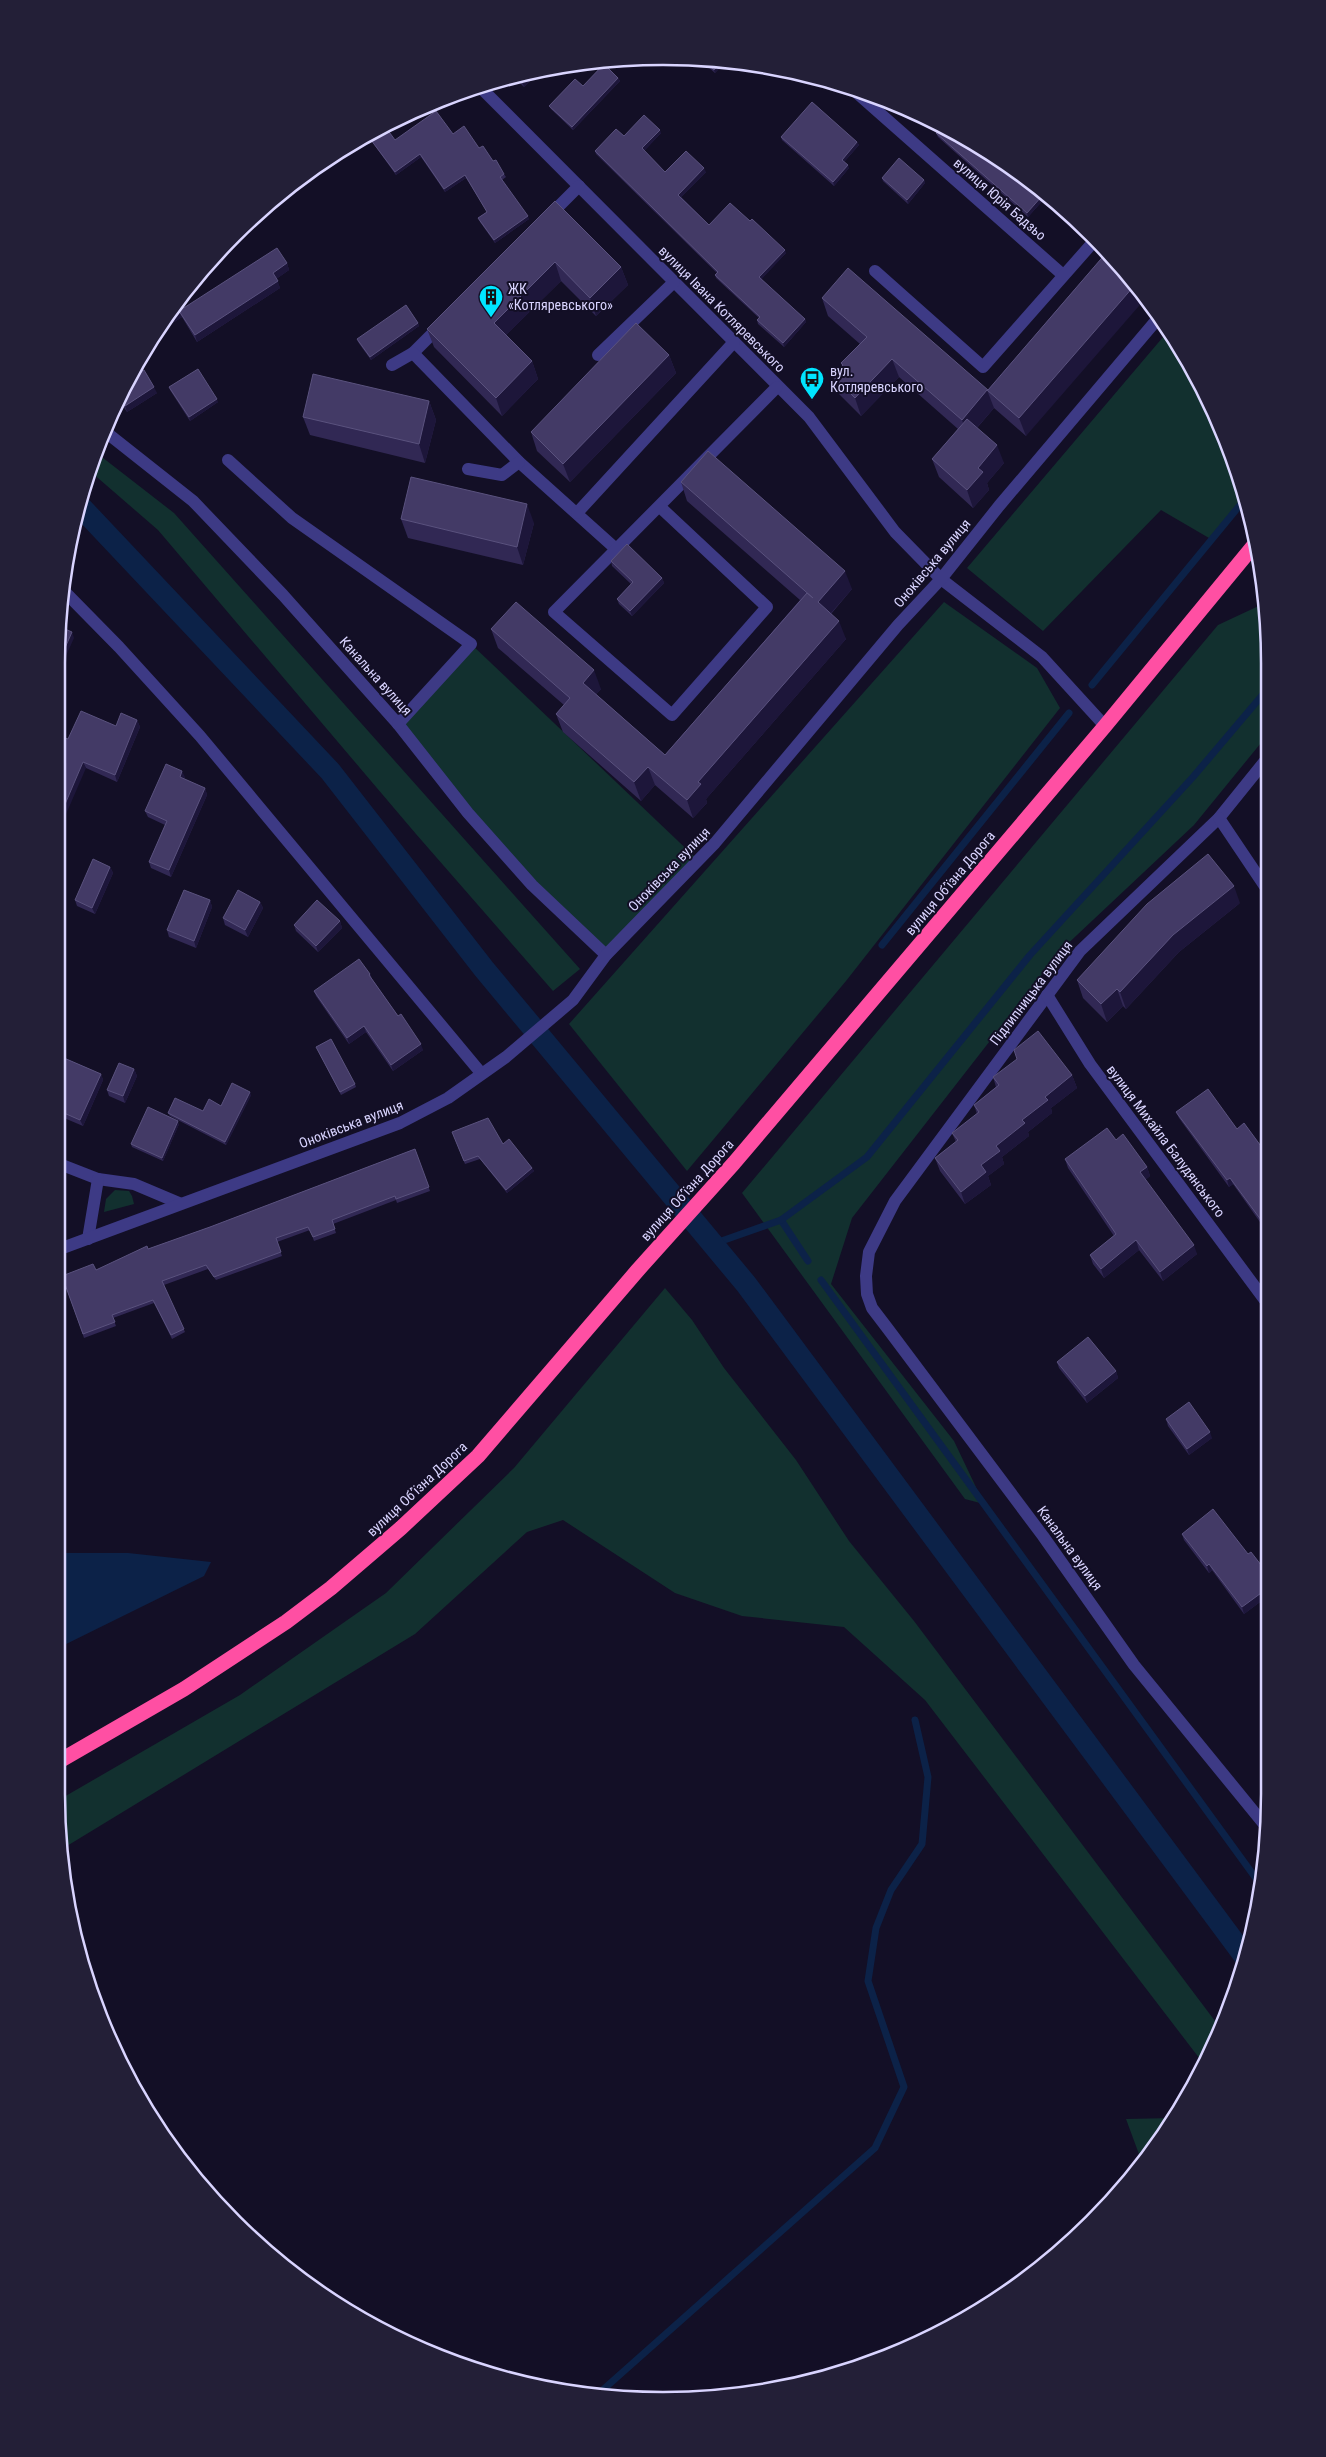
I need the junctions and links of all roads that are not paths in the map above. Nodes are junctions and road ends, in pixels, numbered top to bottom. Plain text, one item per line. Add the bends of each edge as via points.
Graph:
1 (485, 92) edge
2 (866, 101) edge
3 (579, 186) junction
4 (538, 228) edge
5 (1091, 245) edge
6 (874, 270) dead end
7 (1064, 275) junction
8 (674, 282) junction
9 (448, 318) edge
10 (1154, 323) edge
11 (734, 342) junction
12 (413, 353) junction
13 (598, 355) dead end
14 (392, 365) dead end
15 (777, 387) junction
16 (110, 436) edge
17 (228, 460) dead end
18 (519, 462) junction
19 (468, 469) dead end
20 (659, 506) junction
21 (577, 514) junction
22 (616, 549) junction
23 (1251, 549) edge
24 (942, 579) junction
25 (69, 596) edge
26 (398, 724) junction
27 (1105, 726) junction
28 (1261, 766) edge
29 (1219, 818) junction
30 (1261, 881) edge
31 (606, 955) junction
32 (1047, 994) junction
33 (481, 1073) junction
34 (65, 1167) edge
35 (98, 1179) junction
36 (180, 1203) junction
37 (88, 1239) junction
38 (65, 1247) edge
39 (866, 1276) joint
40 (1261, 1294) edge
41 (65, 1758) edge
42 (1260, 1820) edge

1 - 3 street, вулиця Івана Котляревського
2 - 7 street, вулиця Юрія Бадзьо
3 - 4 street
3 - 8 street, вулиця Івана Котляревського
5 - 7 street
6 - 7 street via 984,367
8 - 11 street, вулиця Івана Котляревського
8 - 13 street
9 - 12 street
10 - 24 street, Оноківська вулиця via 999,506
11 - 15 street, вулиця Івана Котляревського
11 - 21 street
12 - 14 street
12 - 18 street
15 - 20 street
15 - 24 street, вулиця Івана Котляревського via 809,417 895,532
16 - 26 street, Канальна вулиця via 192,501 283,595
17 - 26 street via 292,518 471,644
18 - 19 street via 502,475
18 - 21 street
20 - 22 street
20 - 22 street via 766,607 672,715 554,612
21 - 22 street
23 - 27 highway, вулиця Обʼїзна Дорога
24 - 27 street, вулиця Івана Котляревського via 1042,657
24 - 31 street, Оноківська вулиця via 898,625 716,843
25 - 33 street via 200,736
26 - 31 street, Канальна вулиця via 468,813 532,885
27 - 41 highway, вулиця Обʼїзна Дорога via 734,1163 478,1456 401,1528 286,1622 184,1690
28 - 29 street, Підлипницька вулиця
29 - 30 street
29 - 32 street, Підлипницька вулиця via 1080,951
31 - 33 street, Оноківська вулиця via 574,1000 506,1057
32 - 39 street, Підлипницька вулиця via 894,1201 869,1252
32 - 40 street, вулиця Михайла Балудянського via 1090,1064
33 - 36 street, Оноківська вулиця via 448,1098 400,1123
34 - 35 street
35 - 36 street via 134,1184
35 - 37 street
36 - 37 street, Оноківська вулиця
37 - 38 street, Оноківська вулиця
39 - 42 street, Канальна вулиця via 872,1308 1043,1536 1134,1664

